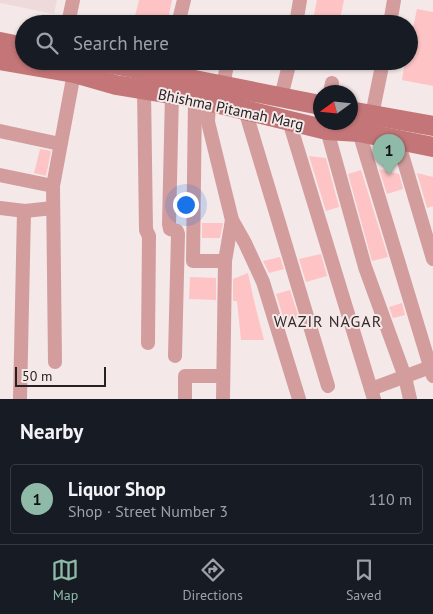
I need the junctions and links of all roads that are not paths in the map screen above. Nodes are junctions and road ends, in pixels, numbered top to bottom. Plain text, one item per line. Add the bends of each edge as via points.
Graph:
1 (73, 0) edge
2 (184, 0) edge
3 (300, 0) edge
4 (394, 0) edge
5 (70, 15) edge
6 (180, 15) edge
7 (298, 15) edge
8 (392, 15) edge
9 (0, 42) edge
10 (15, 45) edge
11 (0, 60) edge
12 (15, 63) edge
13 (57, 70) edge
14 (174, 70) edge
15 (226, 70) edge
16 (288, 70) edge
17 (381, 70) edge
18 (74, 73) junction
19 (223, 86) junction
20 (144, 90) junction
21 (172, 94) junction
22 (281, 97) junction
23 (202, 99) junction
24 (313, 104) edge
25 (245, 110) junction
26 (358, 112) edge
27 (372, 115) junction
28 (289, 121) junction
29 (433, 126) edge
30 (313, 127) edge
31 (327, 130) joint
32 (0, 131) edge
33 (359, 132) junction
34 (398, 141) junction
35 (60, 144) junction
36 (433, 147) edge
37 (0, 175) edge
38 (53, 186) junction
39 (0, 208) edge
40 (53, 208) junction
41 (24, 211) junction
42 (232, 220) junction
43 (433, 259) edge
44 (225, 261) junction
45 (148, 343) dead end
46 (175, 356) dead end
47 (55, 362) dead end
48 (432, 370) edge
49 (223, 376) junction
50 (405, 377) junction
51 (328, 386) dead end
52 (372, 394) edge
53 (20, 399) edge
54 (185, 399) edge
55 (223, 399) edge
56 (299, 399) edge
57 (410, 399) edge

1 - 5 street
2 - 6 street
3 - 7 street
4 - 8 street
9 - 10 main road
11 - 12 main road, Bhishma Pitamah Marg
13 - 18 main road, Bhishma Pitamah Marg
14 - 19 main road, Bhishma Pitamah Marg
15 - 19 street
16 - 22 street
17 - 27 street
18 - 20 main road, Bhishma Pitamah Marg
18 - 35 street
19 - 22 main road, Bhishma Pitamah Marg
20 - 21 main road, Bhishma Pitamah Marg
20 - 45 street via 146,230 149,236
21 - 23 main road, Bhishma Pitamah Marg
21 - 46 street via 169,224 170,229 178,234
22 - 24 main road, Bhishma Pitamah Marg
23 - 25 main road, Bhishma Pitamah Marg
23 - 42 street
23 - 44 street via 193,261
25 - 28 main road, Bhishma Pitamah Marg
25 - 51 street
26 - 27 main road
27 - 29 main road
28 - 30 main road, Bhishma Pitamah Marg
28 - 52 street
31 - 33 main road, Bhishma Pitamah Marg
31 - 50 street via 365,266
32 - 35 street
33 - 34 main road, Bhishma Pitamah Marg
33 - 48 street
34 - 36 main road, Bhishma Pitamah Marg
34 - 43 street
35 - 38 street
37 - 38 street
38 - 40 street
39 - 41 street
40 - 41 street
40 - 47 street
41 - 53 street
42 - 44 street
42 - 56 street via 263,282
44 - 49 street
48 - 50 street
49 - 54 street via 186,376
49 - 55 street
50 - 52 street
50 - 57 street

